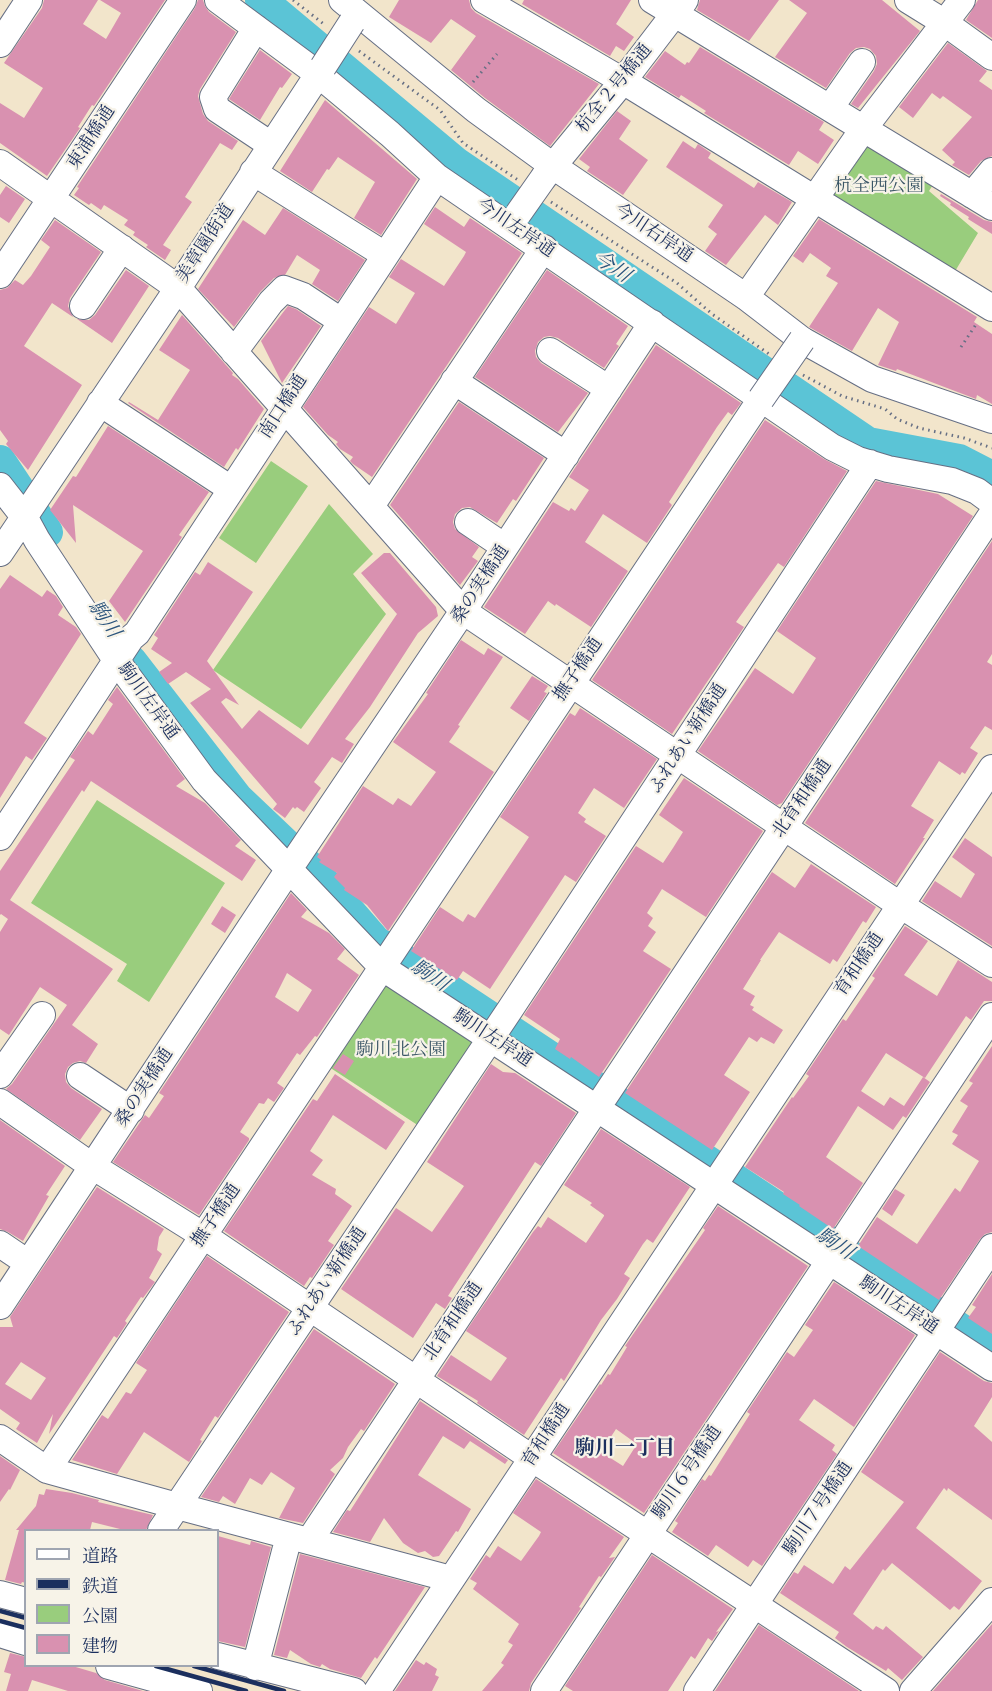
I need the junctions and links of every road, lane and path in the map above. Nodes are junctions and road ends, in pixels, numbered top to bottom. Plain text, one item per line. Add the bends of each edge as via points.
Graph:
1 (29, 0) edge
2 (183, 0) edge
3 (218, 0) edge
4 (484, 0) edge
5 (652, 0) edge
6 (908, 0) edge
7 (962, 0) edge
8 (680, 7) edge
9 (355, 9) edge
10 (945, 23) junction
11 (256, 28) junction
12 (0, 44) edge
13 (497, 54) dead end
14 (992, 57) edge
15 (862, 62) dead end
16 (320, 71) junction
17 (623, 81) junction
18 (461, 98) junction
19 (830, 108) junction
20 (864, 128) junction
21 (271, 145) junction
22 (0, 163) edge
23 (992, 171) edge
24 (253, 172) junction
25 (549, 172) junction
26 (437, 177) junction
27 (52, 198) junction
28 (814, 200) junction
29 (982, 201) edge
30 (513, 219) junction
31 (122, 248) junction
32 (544, 248) junction
33 (385, 255) junction
34 (0, 274) edge
35 (178, 288) junction
36 (746, 297) junction
37 (83, 306) dead end
38 (990, 307) edge
39 (341, 321) junction
40 (652, 323) junction
41 (802, 340) junction
42 (961, 347) dead end
43 (550, 351) dead end
44 (234, 352) junction
45 (454, 381) junction
46 (609, 389) junction
47 (761, 399) junction
48 (100, 403) junction
49 (284, 407) junction
50 (992, 420) edge
51 (566, 455) junction
52 (870, 463) junction
53 (0, 486) edge
54 (231, 489) junction
55 (992, 502) edge
56 (370, 506) junction
57 (27, 514) junction
58 (992, 514) edge
59 (468, 522) dead end
60 (505, 547) junction
61 (0, 553) edge
62 (463, 611) junction
63 (122, 651) junction
64 (570, 683) junction
65 (679, 755) junction
66 (992, 768) edge
67 (3, 825) edge
68 (784, 828) junction
69 (296, 859) junction
70 (900, 905) junction
71 (390, 958) junction
72 (992, 964) edge
73 (42, 1015) dead end
74 (992, 1016) edge
75 (497, 1029) junction
76 (0, 1075) edge
77 (80, 1076) dead end
78 (603, 1099) junction
79 (0, 1102) edge
80 (131, 1110) junction
81 (93, 1166) junction
82 (719, 1176) junction
83 (204, 1236) junction
84 (0, 1245) edge
85 (992, 1248) edge
86 (835, 1252) junction
87 (28, 1263) junction
88 (0, 1306) edge
89 (310, 1308) junction
90 (943, 1322) junction
91 (992, 1368) edge
92 (416, 1379) junction
93 (0, 1438) edge
94 (533, 1459) junction
95 (47, 1470) junction
96 (177, 1506) junction
97 (162, 1529) edge
98 (648, 1533) junction
99 (299, 1538) junction
100 (451, 1579) junction
101 (0, 1594) edge
102 (24, 1600) edge
103 (992, 1601) edge
104 (755, 1605) junction
105 (0, 1634) edge
106 (24, 1641) edge
107 (219, 1656) edge
108 (116, 1667) edge
109 (255, 1667) junction
110 (199, 1691) edge
111 (354, 1691) edge
112 (377, 1691) edge
113 (544, 1691) edge
114 (697, 1691) edge
115 (886, 1691) edge
116 (913, 1691) edge

1 - 12 street
2 - 27 street, 東浦橋通
3 - 11 street, 今川左岸通
4 - 17 street
5 - 8 street
6 - 10 street
7 - 10 street
8 - 17 street, 杭全２号橋通
8 - 19 street
9 - 16 street, 美章園街道, bridge
9 - 18 street, 今川右岸通
10 - 14 street
10 - 20 street
11 - 16 street, 今川左岸通
11 - 21 street via 213,98 217,110
13 - 18 path
15 - 19 street
16 - 21 street, 美章園街道
16 - 26 street, 今川左岸通
17 - 25 street, 杭全２号橋通
17 - 28 street
18 - 25 street, 今川右岸通
19 - 20 street
20 - 28 street
20 - 29 street
21 - 24 street, 美章園街道
22 - 27 street
23 - 29 street
24 - 33 street
24 - 35 street, 美章園街道
25 - 30 street, 杭全２号橋通, bridge
25 - 36 street, 今川右岸通
26 - 30 street, 今川左岸通
26 - 33 street, 南口橋通
27 - 31 street
27 - 34 street, 東浦橋通
28 - 36 street
28 - 38 street
30 - 32 street, 今川左岸通
31 - 35 street
31 - 37 street
32 - 40 street, 今川左岸通
32 - 45 street
33 - 39 street, 南口橋通
35 - 44 street
35 - 48 street, 美章園街道
36 - 41 street, 今川右岸通
38 - 42 path
39 - 44 street via 303,296 284,289
39 - 49 street, 南口橋通
40 - 46 street, 桑の実橋通
40 - 47 street, 今川左岸通
41 - 47 street, 撫子橋通, bridge
41 - 50 street, 今川右岸通 via 872,379
43 - 46 street
44 - 49 street
45 - 51 street
45 - 56 street
46 - 51 street, 桑の実橋通
47 - 52 street, 今川左岸通 via 832,447
47 - 64 street, 撫子橋通
48 - 54 street
48 - 57 street, 美章園街道
49 - 54 street, 南口橋通
49 - 56 street
51 - 60 street, 桑の実橋通
52 - 55 street, 今川左岸通 via 952,481
52 - 65 street, ふれあい新橋通
53 - 57 street, 駒川左岸通
54 - 63 street, 南口橋通
56 - 62 street
57 - 61 street
57 - 63 street, 駒川左岸通 via 37,540
58 - 68 street, 北育和橋通
59 - 60 street
60 - 62 street, 桑の実橋通
62 - 64 street
62 - 69 street, 桑の実橋通
63 - 67 street, 南口橋通
63 - 69 street, 駒川左岸通 via 204,780
64 - 65 street
64 - 71 street, 撫子橋通
65 - 68 street
65 - 75 street, ふれあい新橋通
66 - 70 street, 育和橋通
68 - 70 street
68 - 78 street, 北育和橋通
69 - 71 street, 駒川左岸通
69 - 80 street, 桑の実橋通
70 - 72 street
70 - 82 street, 育和橋通
71 - 75 street, 駒川左岸通
71 - 83 street, 撫子橋通
73 - 76 street
74 - 86 street, 駒川６号橋通
75 - 78 street, 駒川左岸通
75 - 89 street, ふれあい新橋通
77 - 80 street
78 - 82 street, 駒川左岸通
78 - 92 street, 北育和橋通
79 - 81 street
80 - 81 street, 桑の実橋通
81 - 83 street
81 - 87 street, 桑の実橋通
82 - 86 street, 駒川左岸通
82 - 94 street, 育和橋通
83 - 89 street
83 - 95 street, 撫子橋通
84 - 87 street
85 - 90 street, 駒川７号橋通
86 - 90 street, 駒川左岸通
86 - 98 street, 駒川６号橋通
87 - 88 street, 桑の実橋通
89 - 92 street
89 - 96 street, ふれあい新橋通
90 - 91 street, 駒川左岸通
90 - 104 street, 駒川７号橋通
92 - 94 street
92 - 99 street, 北育和橋通
93 - 95 street
94 - 98 street
94 - 100 street, 育和橋通
95 - 96 street
96 - 97 street, ふれあい新橋通
96 - 99 street
98 - 104 street
98 - 113 street, 駒川６号橋通
99 - 100 street
99 - 109 street, 北育和橋通
100 - 112 street, 育和橋通
101 - 102 street
103 - 116 street
104 - 114 street, 駒川７号橋通
104 - 115 street
105 - 106 street
107 - 109 street
108 - 110 street
109 - 111 street

